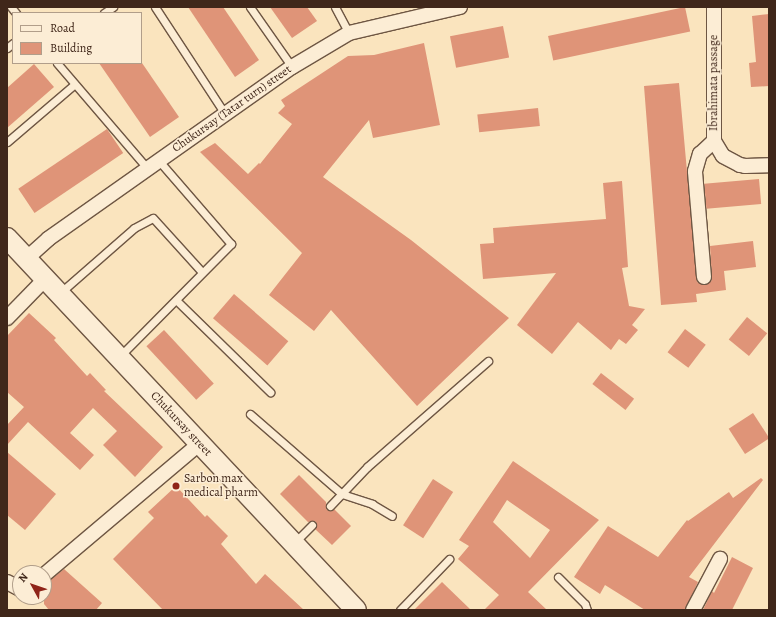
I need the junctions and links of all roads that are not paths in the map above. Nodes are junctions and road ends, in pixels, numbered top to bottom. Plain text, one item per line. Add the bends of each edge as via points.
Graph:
1 (155, 7) edge
2 (250, 7) edge
3 (335, 7) edge
4 (454, 7) edge
5 (714, 7) edge
6 (349, 33) junction
7 (58, 64) edge
8 (292, 67) junction
9 (75, 84) junction
10 (225, 114) junction
11 (714, 141) junction
12 (7, 142) edge
13 (154, 165) junction
14 (769, 165) edge
15 (7, 238) edge
16 (26, 258) junction
17 (202, 272) junction
18 (704, 277) dead end
19 (45, 279) junction
20 (59, 294) junction
21 (176, 300) junction
22 (7, 318) edge
23 (119, 357) junction
24 (488, 361) dead end
25 (270, 392) dead end
26 (250, 414) dead end
27 (200, 444) junction
28 (342, 494) junction
29 (330, 506) dead end
30 (392, 516) dead end
31 (312, 525) dead end
32 (293, 544) junction
33 (450, 559) dead end
34 (720, 559) dead end
35 (52, 569) edge
36 (558, 577) dead end
37 (356, 610) edge
38 (400, 610) edge
39 (587, 610) edge
40 (693, 610) edge

1 - 10 lane
2 - 8 lane
3 - 6 lane
4 - 6 street, Chukursay (Tatar turn) street
5 - 11 street, Ibrahimаta passage
6 - 8 street, Chukursay (Tatar turn) street
7 - 9 lane
8 - 10 street, Chukursay (Tatar turn) street
9 - 12 lane
9 - 13 lane
10 - 13 street, Chukursay (Tatar turn) street
11 - 14 street, Ibrahimаta passage via 723,156 740,165
11 - 18 street via 700,154 695,171
13 - 16 street, Chukursay (Tatar turn) street via 48,239
13 - 17 lane via 231,244
15 - 16 street, Chukursay street
16 - 19 street, Chukursay street
17 - 20 lane via 153,218 134,228
17 - 21 lane
19 - 20 street, Chukursay street
19 - 22 street
20 - 23 street, Chukursay street
21 - 23 lane
21 - 25 lane
23 - 27 street, Chukursay street
24 - 28 lane via 367,467
26 - 28 lane
27 - 32 street, Chukursay street
27 - 35 street
28 - 29 lane
28 - 30 lane via 372,504
31 - 32 lane
32 - 37 street, Chukursay street
33 - 38 lane
34 - 40 street
36 - 39 lane via 585,604

